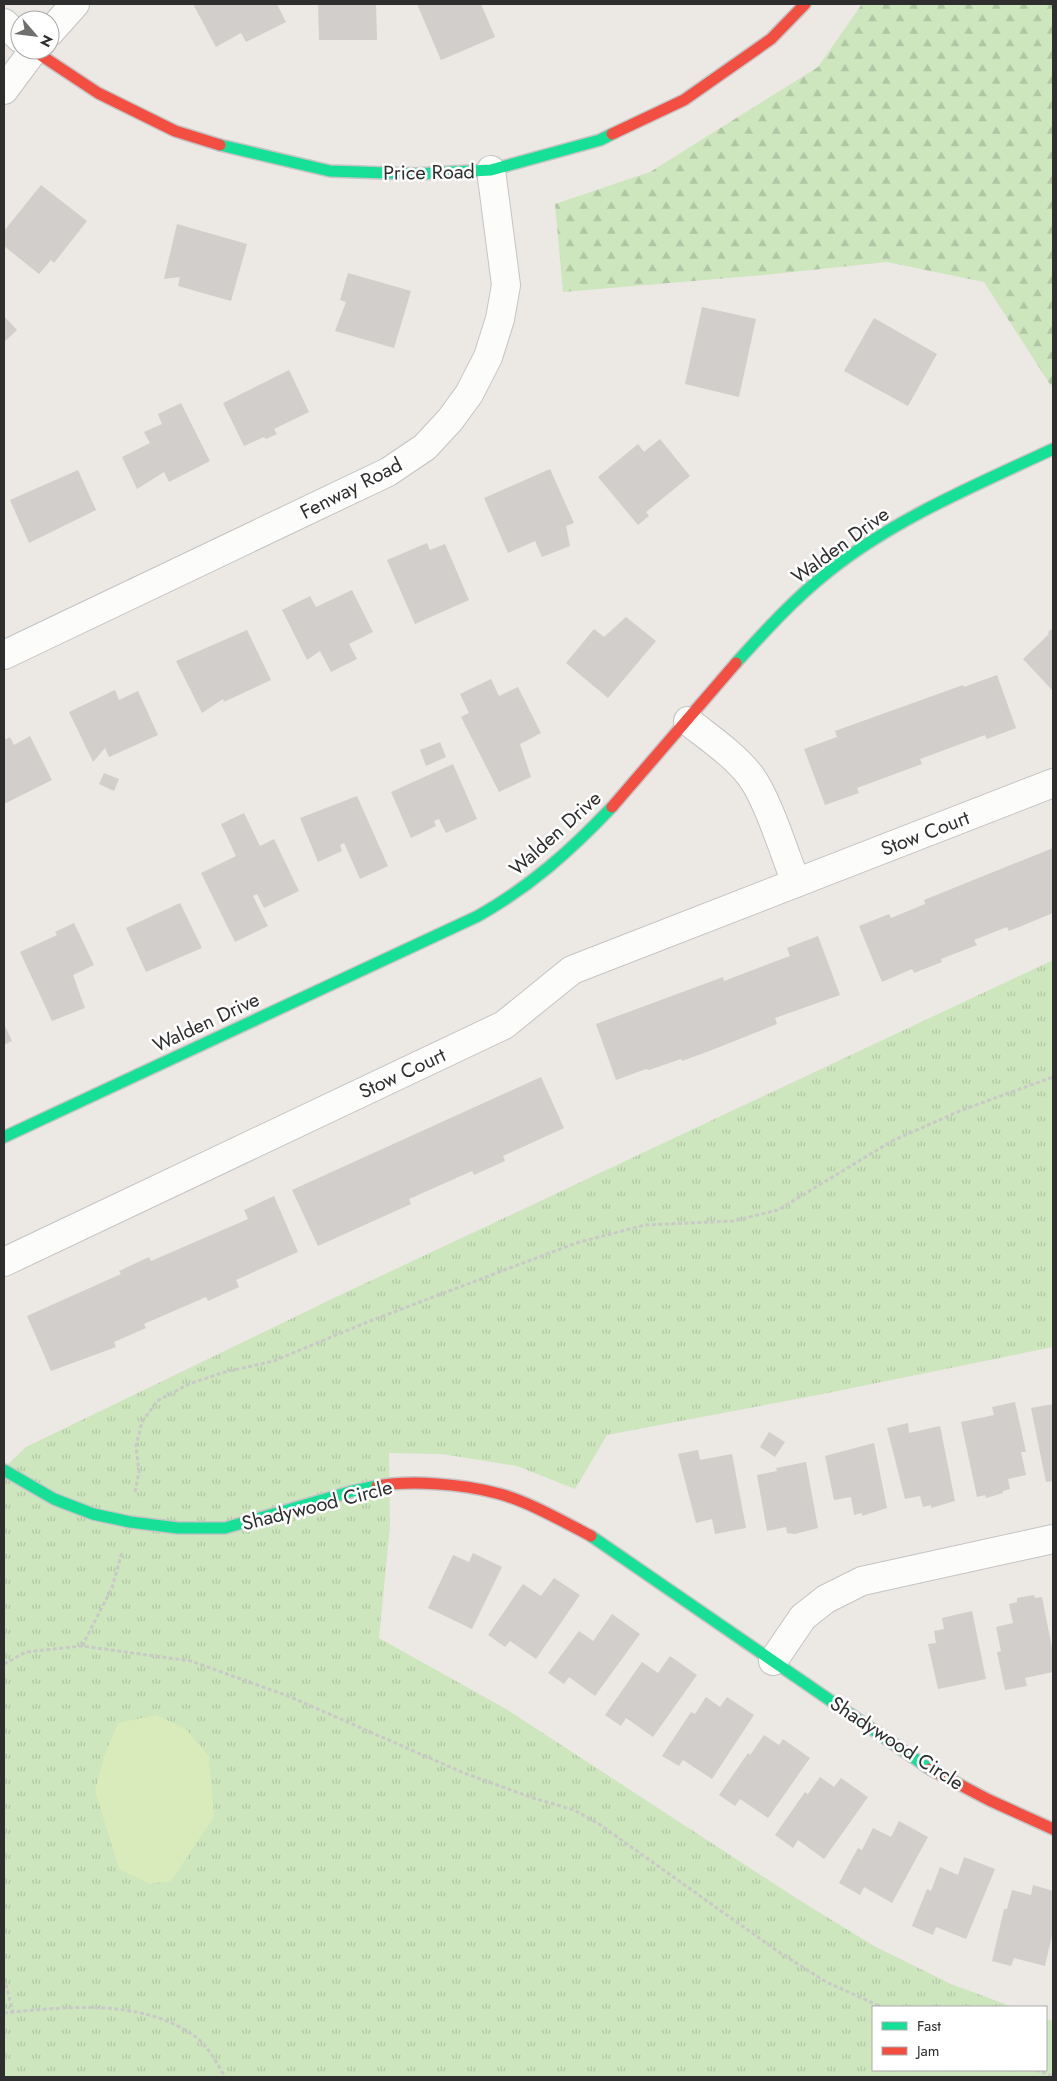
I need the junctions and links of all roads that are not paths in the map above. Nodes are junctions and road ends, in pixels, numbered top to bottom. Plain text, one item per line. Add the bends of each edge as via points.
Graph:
1 (75, 4) edge
2 (805, 4) edge
3 (60, 19) edge
4 (24, 60) edge
5 (55, 60) edge
6 (4, 90) edge
7 (491, 170) junction
8 (1053, 449) edge
9 (4, 655) edge
10 (688, 722) junction
11 (1053, 783) edge
12 (796, 883) junction
13 (4, 1137) edge
14 (4, 1262) edge
15 (4, 1470) edge
16 (1053, 1539) edge
17 (772, 1661) junction
18 (1053, 1829) edge

1 - 3 street
2 - 7 street, Price Road via 771,39 684,100 600,140
4 - 6 street
5 - 7 street, Price Road via 98,93 175,131 248,153 330,171 415,174
7 - 9 street, Fenway Road via 506,285 500,319 488,356 469,394 425,447 388,472
8 - 10 street, Walden Drive via 895,526 847,558 802,594 760,637
10 - 12 street via 750,775
10 - 13 street, Walden Drive via 593,828 547,870 500,904 453,929
11 - 12 street, Stow Court
12 - 14 street, Stow Court via 572,970 504,1025
15 - 17 street, Shadywood Circle via 54,1499 93,1514 178,1528 225,1528 354,1491 390,1484 441,1485 497,1492 591,1536
16 - 17 street via 862,1581 826,1599 803,1617
17 - 18 street, Shadywood Circle via 928,1768

